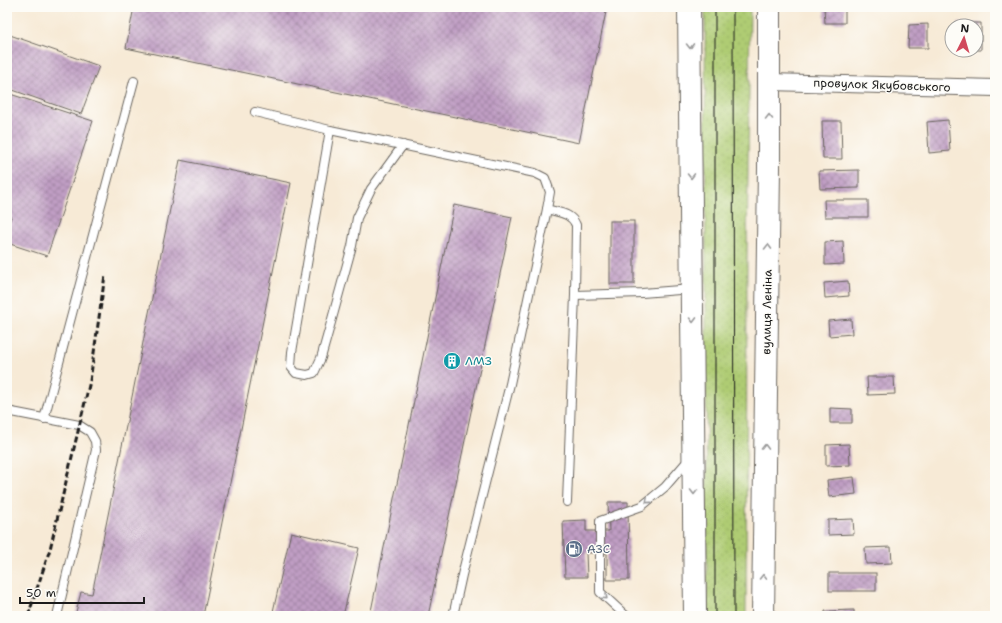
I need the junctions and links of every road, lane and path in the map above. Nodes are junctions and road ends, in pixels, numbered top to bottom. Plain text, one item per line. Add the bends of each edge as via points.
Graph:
1 (689, 7) edge
2 (769, 7) edge
3 (134, 81) dead end
4 (769, 82) junction
5 (995, 88) edge
6 (254, 112) dead end
7 (330, 130) junction
8 (403, 145) junction
9 (547, 210) junction
10 (692, 289) junction
11 (575, 295) junction
12 (7, 411) edge
13 (44, 419) junction
14 (694, 453) junction
15 (567, 502) dead end
16 (57, 616) edge
17 (453, 616) edge
18 (626, 616) edge
19 (695, 616) edge
20 (763, 616) edge

1 -> 10 main road
2 - 4 main road, вулиця Леніна
3 - 13 lane
4 - 5 street, провулок Якубовського
20 -> 4 main road, вулиця Леніна
6 - 7 lane
7 - 8 lane
7 - 8 lane via 292,352 291,367 296,373 314,373 330,326 357,218 371,189
8 - 9 lane via 535,173 546,178 550,192
9 - 11 lane via 566,214 576,225
9 - 17 lane via 510,384
10 - 11 lane
10 -> 14 main road
11 - 15 lane
12 - 13 lane
13 - 16 lane via 79,425 90,432 96,450
14 -> 18 lane via 665,487 642,506 600,521 600,592
14 -> 19 main road

